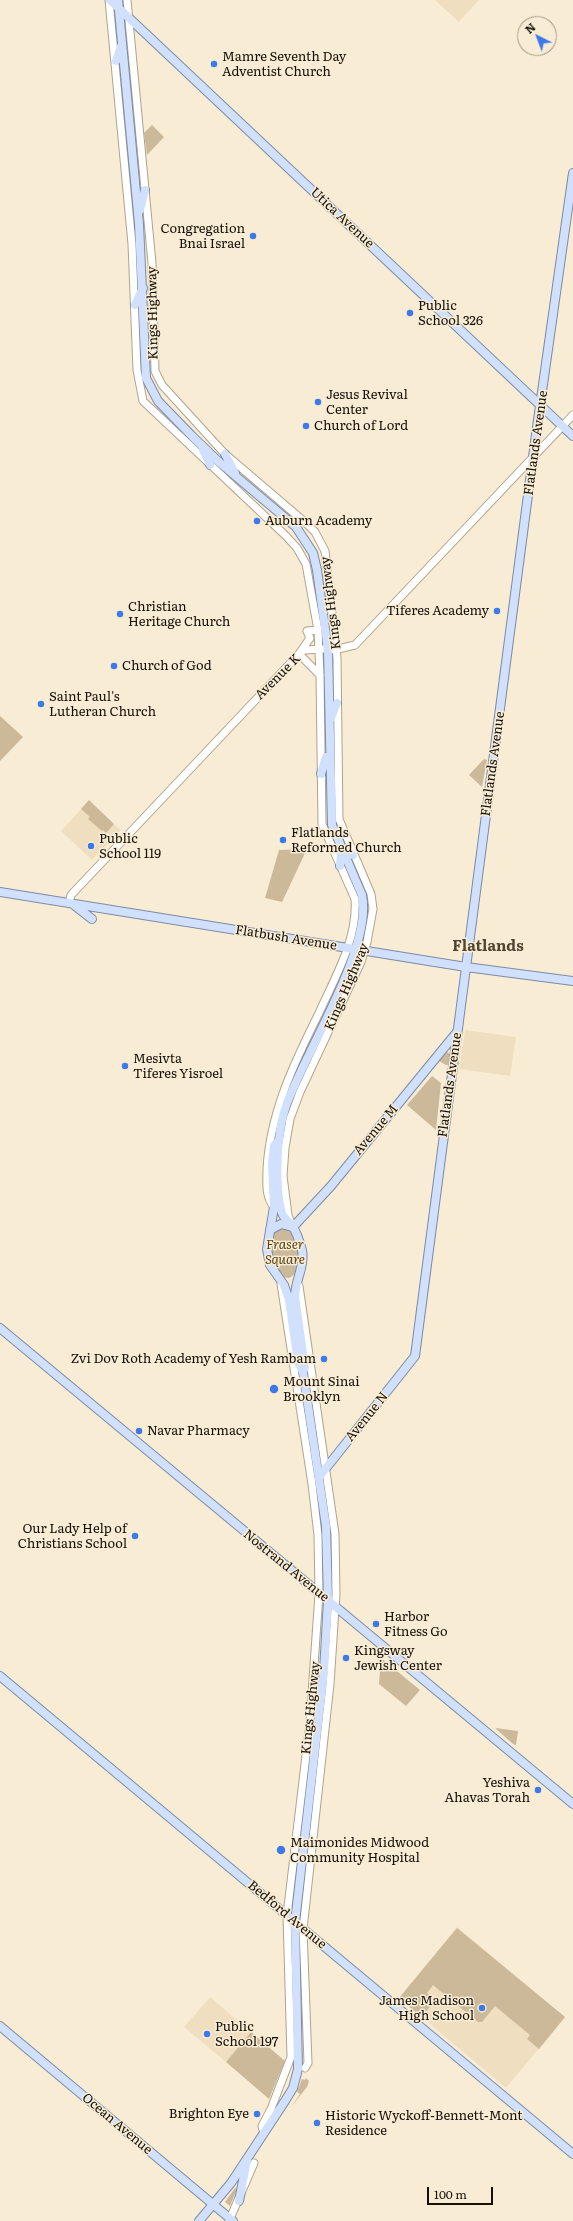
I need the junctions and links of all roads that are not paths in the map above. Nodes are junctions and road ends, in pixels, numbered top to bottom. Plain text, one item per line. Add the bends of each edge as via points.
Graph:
1 (109, 0) edge
2 (128, 0) edge
3 (118, 4) edge
4 (129, 18) junction
5 (122, 43) junction
6 (116, 61) junction
7 (573, 173) edge
8 (145, 190) junction
9 (138, 216) junction
10 (143, 288) junction
11 (135, 305) junction
12 (541, 406) junction
13 (573, 415) edge
14 (562, 426) junction
15 (573, 436) edge
16 (200, 444) junction
17 (225, 454) junction
18 (533, 456) junction
19 (210, 465) junction
20 (239, 478) junction
21 (318, 630) junction
22 (324, 649) junction
23 (337, 650) junction
24 (299, 654) junction
25 (320, 675) junction
26 (338, 703) junction
27 (329, 723) junction
28 (329, 748) junction
29 (321, 774) junction
30 (341, 848) junction
31 (353, 855) junction
32 (340, 866) junction
33 (0, 892) edge
34 (71, 904) junction
35 (92, 919) dead end
36 (352, 949) junction
37 (365, 951) junction
38 (466, 967) junction
39 (573, 981) edge
40 (457, 1031) junction
41 (278, 1142) junction
42 (274, 1207) junction
43 (293, 1227) junction
44 (270, 1230) junction
45 (299, 1277) junction
46 (279, 1278) junction
47 (0, 1328) edge
48 (415, 1356) joint
49 (303, 1372) junction
50 (327, 1467) junction
51 (318, 1477) junction
52 (320, 1594) junction
53 (328, 1600) junction
54 (336, 1607) junction
55 (0, 1676) edge
56 (573, 1804) edge
57 (287, 1915) junction
58 (295, 1922) junction
59 (303, 1929) junction
60 (0, 2026) edge
61 (305, 2068) dead end
62 (264, 2134) junction
63 (573, 2154) edge
64 (251, 2160) junction
65 (239, 2201) joint
66 (213, 2204) junction
67 (231, 2220) edge
68 (199, 2221) edge

1 - 3 main road, Utica Avenue
1 - 6 street, Kings Highway
2 - 4 street, Kings Highway
3 - 4 main road, Utica Avenue
3 - 5 main road, Kings Highway
4 - 8 street, Kings Highway
4 - 12 main road, Utica Avenue
5 - 6 main road
5 - 9 main road, Kings Highway
6 - 11 street, Kings Highway
7 - 12 main road, Flatlands Avenue
8 - 9 main road
8 - 17 street, Kings Highway via 152,263 155,371 162,385
9 - 10 main road, Kings Highway
10 - 11 main road
10 - 16 main road, Kings Highway via 146,378 158,401
11 - 19 street, Kings Highway via 137,370 143,401
12 - 14 main road, Utica Avenue
12 - 18 main road, Flatlands Avenue
13 - 14 street, Avenue K
14 - 15 main road, Utica Avenue
14 - 18 street, Avenue K
16 - 19 main road
16 - 20 main road, Kings Highway
17 - 20 main road
17 - 23 street, Kings Highway via 307,524 321,542 325,552
18 - 23 street, Avenue K via 355,645
18 - 38 main road, Flatlands Avenue
19 - 21 street, Kings Highway via 297,548 306,564
20 - 22 main road, Kings Highway via 288,520 310,545 317,566
21 - 22 street, Kings Highway
21 - 24 street via 308,631 310,638
22 - 23 street, Avenue K
22 - 24 street, Avenue K via 304,650
22 - 25 street, Kings Highway
22 - 27 main road, Kings Highway
23 - 26 street, Kings Highway
24 - 25 street
24 - 34 street, Avenue K via 71,895
25 - 29 street, Kings Highway
26 - 27 main road
26 - 31 street, Kings Highway via 339,820
27 - 28 main road, Kings Highway
28 - 29 main road
28 - 30 main road, Kings Highway via 332,825
29 - 32 street, Kings Highway via 322,824
30 - 31 main road
30 - 32 main road
30 - 36 main road, Kings Highway via 364,903
31 - 37 street, Kings Highway via 371,894 373,909
32 - 36 street, Kings Highway via 355,899
33 - 34 main road, Flatbush Avenue
34 - 35 main road
34 - 36 main road, Flatbush Avenue
36 - 37 main road, Flatbush Avenue
36 - 41 main road, Kings Highway via 286,1105
36 - 42 street, Kings Highway via 280,1098 270,1135 267,1179 267,1197
37 - 38 main road, Flatbush Avenue
37 - 43 street, Kings Highway via 290,1119 283,1176 288,1215
38 - 39 main road, Flatbush Avenue
38 - 40 main road, Flatlands Avenue
40 - 43 main road, Avenue M via 330,1186
40 - 48 main road, Flatlands Avenue
41 - 42 main road, Kings Highway via 274,1146 272,1164
41 - 43 main road, Kings Highway via 280,1205 283,1216
42 - 44 main road, Kings Highway
43 - 44 main road via 281,1224
43 - 45 main road, Kings Highway via 302,1250
44 - 46 main road, Kings Highway via 267,1242 268,1259
45 - 46 main road via 288,1280
45 - 49 main road, Kings Highway via 295,1297 305,1367
45 - 50 street, Kings Highway via 299,1293
46 - 49 main road, Kings Highway via 289,1300 298,1362
46 - 52 street, Kings Highway via 312,1484 318,1535
47 - 52 main road, Nostrand Avenue
48 - 50 main road, Avenue N
49 - 51 main road, Kings Highway
50 - 51 main road, Avenue N
50 - 54 street, Kings Highway via 335,1534
51 - 53 main road, Kings Highway via 326,1526
52 - 53 main road, Nostrand Avenue
52 - 57 street, Kings Highway via 310,1722
53 - 54 main road, Nostrand Avenue
53 - 58 main road, Kings Highway via 324,1671
54 - 56 main road, Nostrand Avenue
54 - 59 street, Kings Highway via 331,1677
55 - 57 main road, Bedford Avenue
57 - 58 main road, Bedford Avenue
57 - 62 street, Kings Highway via 291,2057 262,2126
58 - 59 main road, Bedford Avenue
58 - 62 main road, Kings Highway via 298,2069 293,2088
59 - 61 street, Kings Highway via 308,2063
59 - 63 main road, Bedford Avenue
60 - 66 main road, Ocean Avenue
62 - 64 main road, Kings Highway
64 - 65 main road
64 - 66 main road, Kings Highway
65 - 67 street
66 - 67 main road, Ocean Avenue
66 - 68 main road, Kings Highway

